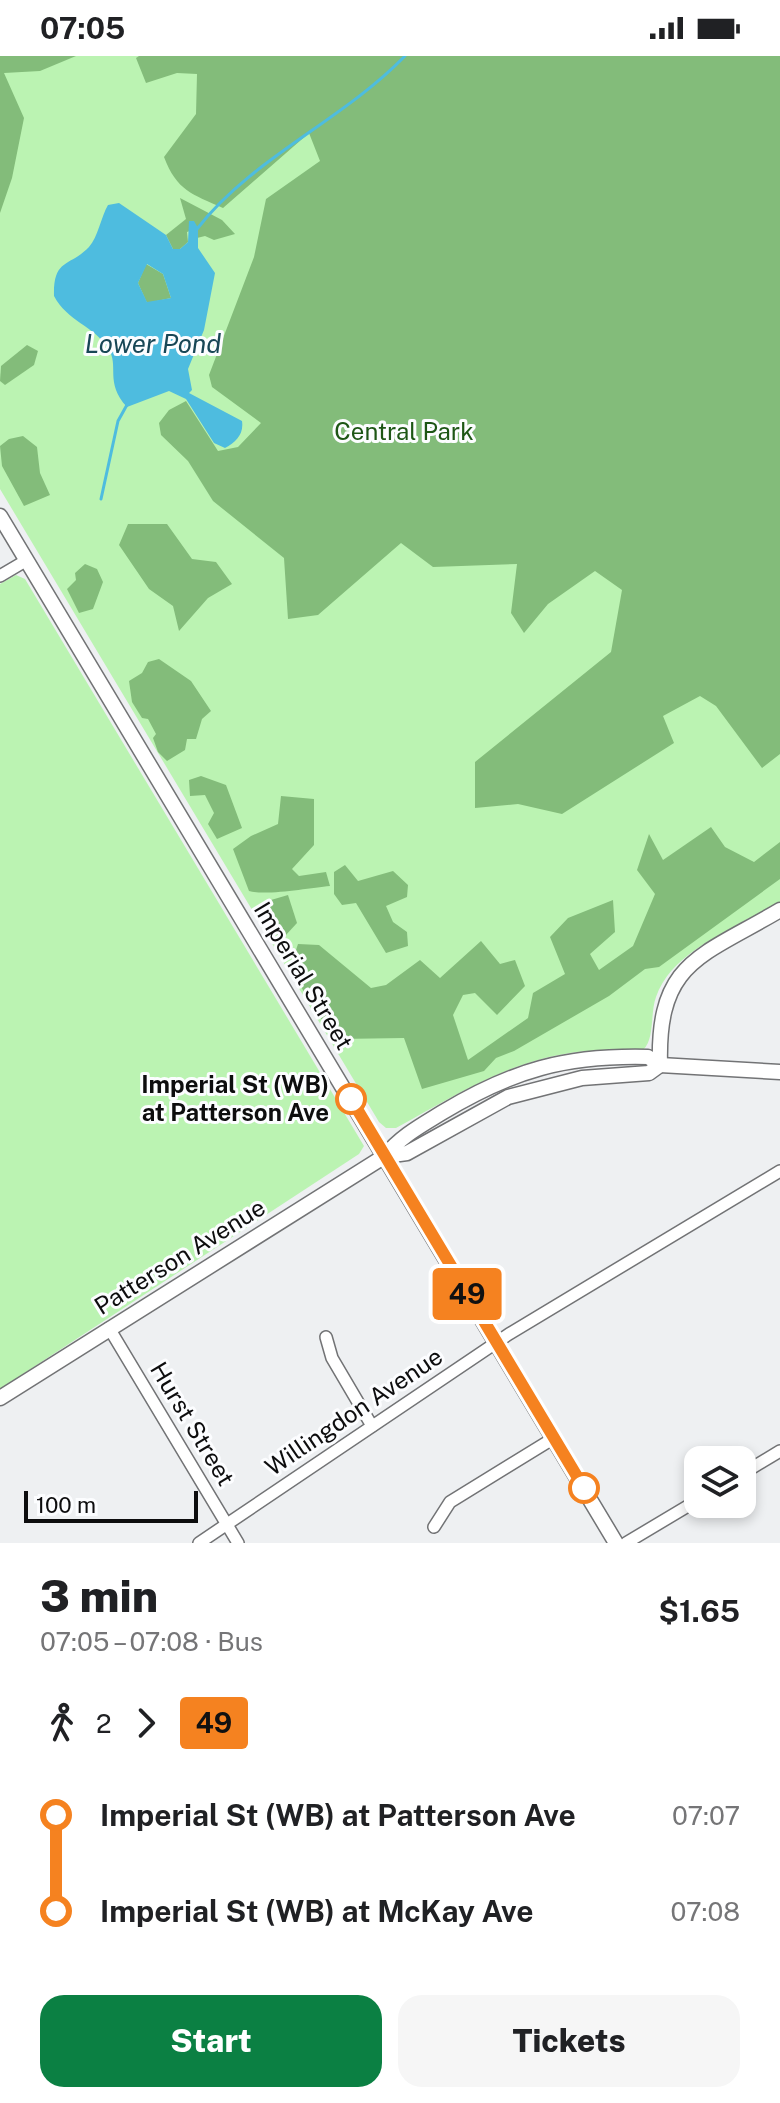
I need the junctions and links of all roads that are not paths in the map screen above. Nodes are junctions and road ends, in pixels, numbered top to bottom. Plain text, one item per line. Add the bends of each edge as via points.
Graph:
1 (0, 516) edge
2 (27, 560) junction
3 (0, 576) edge
4 (780, 910) edge
5 (660, 1065) junction
6 (780, 1072) edge
7 (385, 1156) junction
8 (780, 1171) edge
9 (109, 1328) junction
10 (326, 1337) dead end
11 (496, 1343) junction
12 (0, 1398) edge
13 (372, 1426) junction
14 (554, 1438) junction
15 (780, 1451) edge
16 (756, 1466) edge
17 (684, 1508) edge
18 (227, 1525) junction
19 (434, 1527) dead end
20 (199, 1543) edge
21 (238, 1543) edge
22 (616, 1543) edge
23 (626, 1543) edge

1 - 2 main road, Imperial Street
2 - 3 street
2 - 7 main road, Imperial Street
4 - 5 main road via 678,977 661,1012
5 - 6 main road, Patterson Avenue
5 - 7 main road, Patterson Avenue via 649,1073 582,1078 508,1097 407,1153
7 - 9 main road, Patterson Avenue
7 - 11 main road, Imperial Street
8 - 11 street, Willingdon Avenue
9 - 12 main road, Patterson Avenue
9 - 18 street, Hurst Street
10 - 13 street via 332,1358
11 - 13 street, Willingdon Avenue
11 - 14 main road, Imperial Street
13 - 18 street, Willingdon Avenue
14 - 19 street via 450,1502
14 - 22 main road, Imperial Street
15 - 16 street
17 - 23 street
18 - 20 street, Willingdon Avenue
18 - 21 street, Hurst Street

